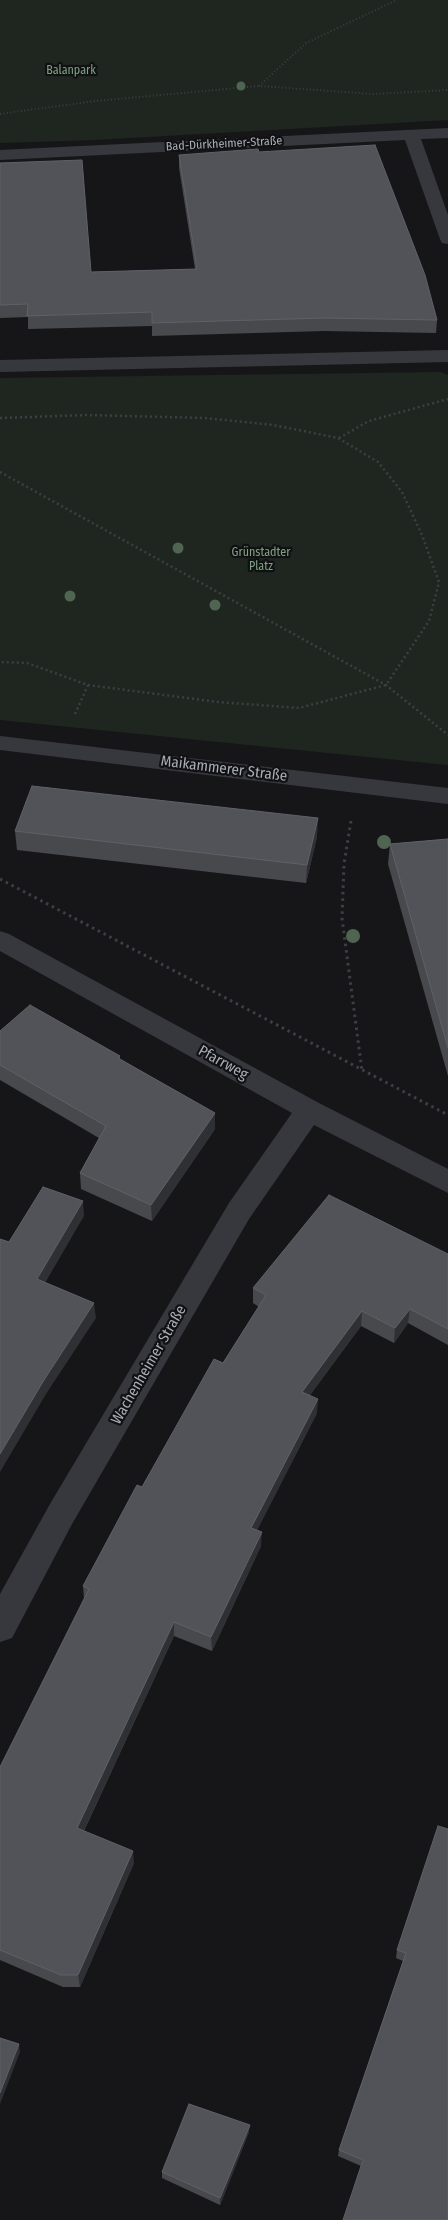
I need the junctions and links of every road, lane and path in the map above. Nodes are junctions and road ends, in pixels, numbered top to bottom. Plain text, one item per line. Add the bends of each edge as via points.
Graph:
1 (397, 0) edge
2 (259, 86) junction
3 (448, 90) edge
4 (0, 114) edge
5 (448, 133) edge
6 (412, 134) junction
7 (0, 155) edge
8 (448, 239) edge
9 (448, 356) edge
10 (0, 366) edge
11 (448, 399) edge
12 (0, 418) edge
13 (338, 438) junction
14 (0, 472) edge
15 (0, 662) edge
16 (386, 685) junction
17 (448, 735) edge
18 (0, 743) edge
19 (356, 785) junction
20 (448, 796) edge
21 (0, 879) edge
22 (0, 940) edge
23 (362, 1072) junction
24 (309, 1110) junction
25 (448, 1115) edge
26 (448, 1182) edge
27 (0, 1627) edge

1 - 2 path via 306,43
2 - 3 path via 374,94
2 - 4 path via 95,101
5 - 6 street, Bad-Dürkheimer-Straße
6 - 7 street, Bad-Dürkheimer-Straße
6 - 8 street
9 - 10 street
11 - 13 path via 369,421
12 - 13 path via 87,415 205,418 273,425
13 - 16 path via 378,462 402,492 422,534 439,582 430,621
14 - 16 path
15 - 16 path via 27,663 88,685 218,702 299,708
16 - 17 path
18 - 19 street, Maikammerer Straße
19 - 20 street, Maikammerer Straße
19 - 23 path via 344,864 342,918
21 - 23 path
22 - 24 street, Pfarrweg
23 - 25 path
24 - 26 street, Pfarrweg
24 - 27 street, Wachenheimer Straße via 239,1211 61,1514

